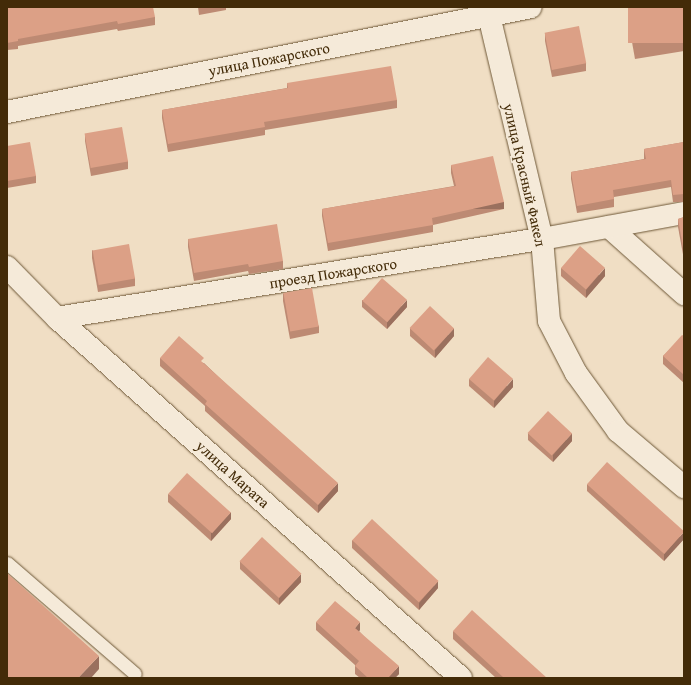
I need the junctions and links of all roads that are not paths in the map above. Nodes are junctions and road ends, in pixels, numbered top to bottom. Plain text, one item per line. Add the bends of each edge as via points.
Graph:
1 (531, 7) edge
2 (488, 11) edge
3 (7, 112) edge
4 (684, 213) edge
5 (609, 227) junction
6 (542, 239) junction
7 (7, 267) edge
8 (684, 294) edge
9 (57, 318) junction
10 (684, 487) edge
11 (7, 563) edge
12 (135, 674) dead end
13 (461, 678) edge

1 - 2 street, улица Пожарского
2 - 3 street, улица Пожарского
2 - 6 street, улица Красный Факел
4 - 5 street, проезд Пожарского
5 - 6 street, проезд Пожарского
5 - 8 street
6 - 9 street, проезд Пожарского
6 - 10 street, улица Красный Факел via 548,321 576,373 618,431
7 - 9 street, улица Марата
9 - 13 street, улица Марата
11 - 12 lane

